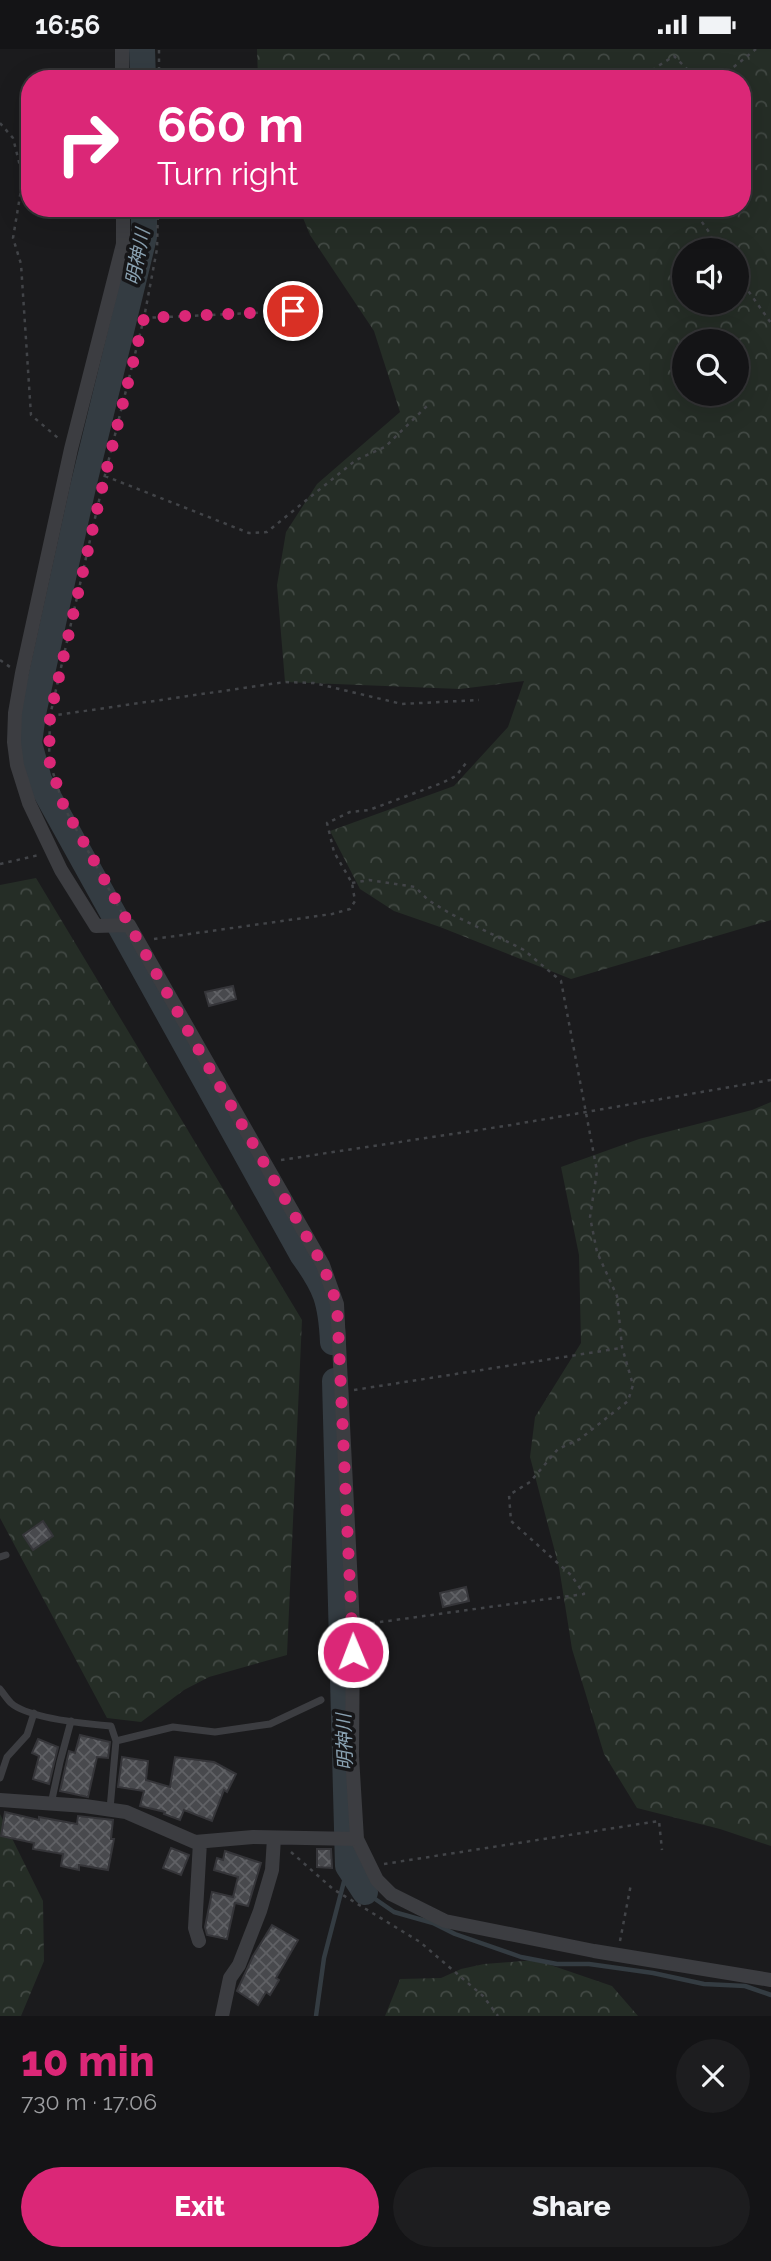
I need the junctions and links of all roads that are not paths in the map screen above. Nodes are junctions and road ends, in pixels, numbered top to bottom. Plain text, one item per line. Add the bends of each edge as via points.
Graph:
1 (122, 49) edge
2 (122, 70) edge
3 (123, 217) edge
4 (0, 1689) edge
5 (321, 1700) dead end
6 (34, 1713) junction
7 (71, 1721) junction
8 (116, 1741) junction
9 (0, 1778) edge
10 (0, 1800) edge
11 (51, 1804) junction
12 (110, 1810) junction
13 (274, 1838) junction
14 (357, 1840) junction
15 (200, 1842) junction
16 (199, 1941) dead end
17 (771, 1980) edge
18 (222, 2016) edge

1 - 2 street
3 - 14 street via 123,244 21,675 15,713 17,765 53,852 96,926 129,925 140,941 323,1265 337,1304 353,1626
4 - 6 lane via 12,1704
5 - 8 lane via 270,1724 215,1732 173,1727
6 - 7 lane
6 - 9 lane via 27,1735 7,1757
7 - 8 lane via 111,1726
7 - 11 lane
8 - 12 lane
10 - 11 street
11 - 12 street
12 - 15 street
13 - 14 street
13 - 15 street
13 - 18 street via 272,1870 230,1978
14 - 17 street via 377,1880 391,1894 445,1921
15 - 16 street via 195,1927

